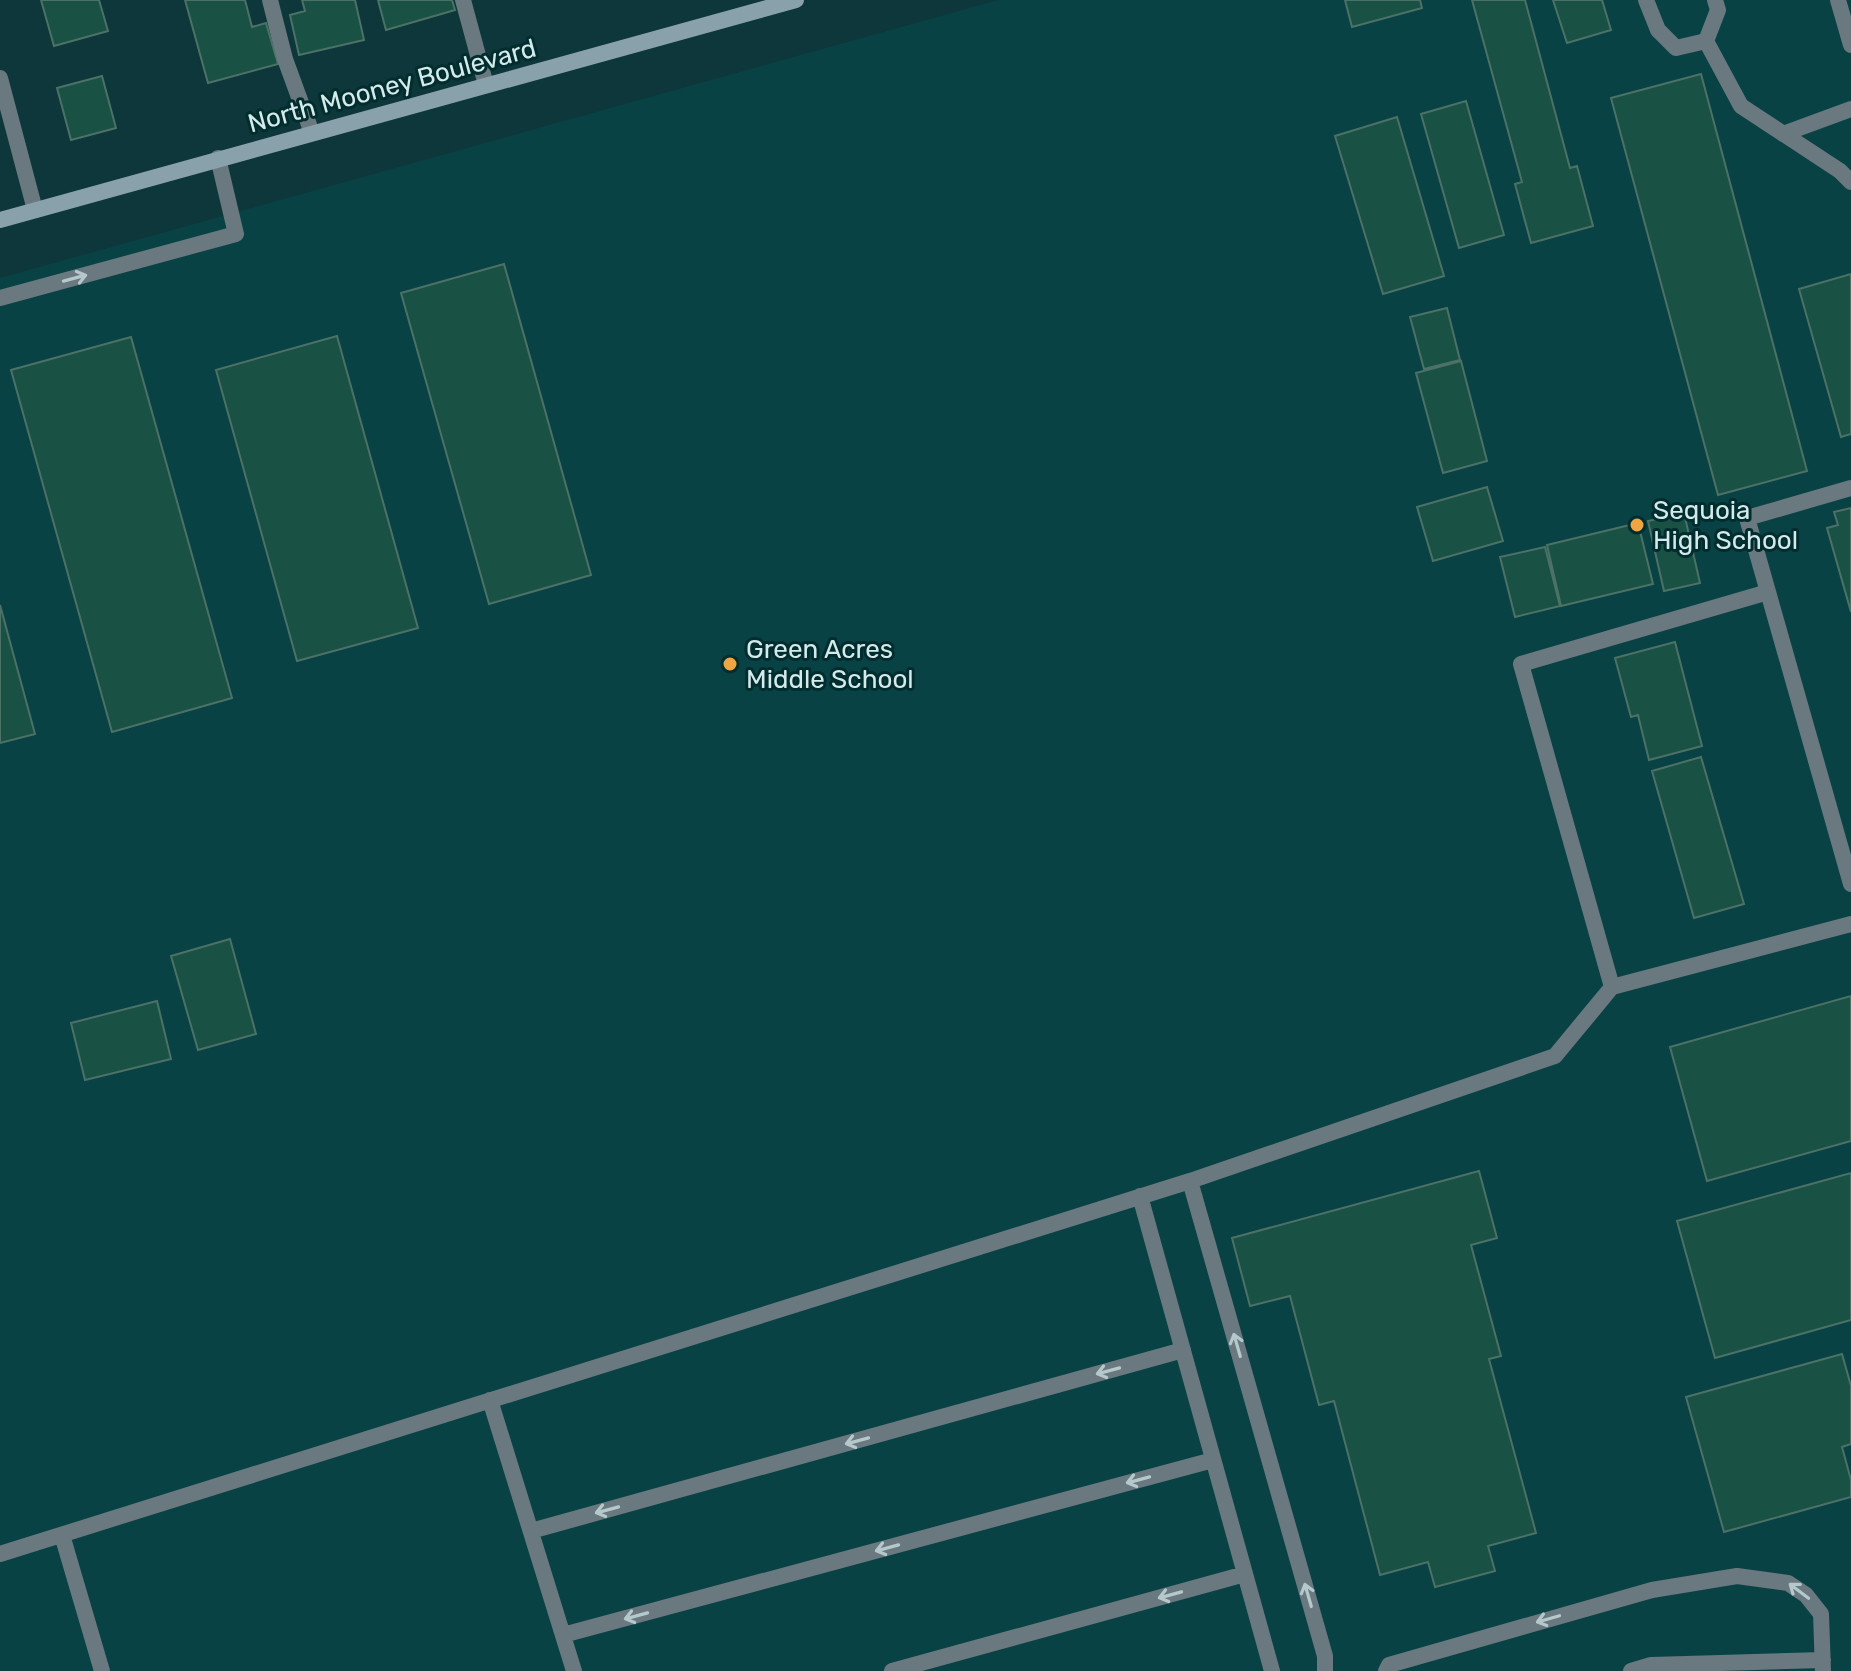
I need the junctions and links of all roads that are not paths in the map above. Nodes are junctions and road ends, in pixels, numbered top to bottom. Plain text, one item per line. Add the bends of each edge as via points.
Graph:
1 (270, 0) edge
2 (463, 0) edge
3 (796, 0) edge
4 (1646, 0) edge
5 (1715, 0) edge
6 (1838, 0) edge
7 (1706, 41) junction
8 (1851, 45) edge
9 (0, 78) edge
10 (486, 85) junction
11 (1851, 109) edge
12 (312, 133) junction
13 (1783, 134) junction
14 (218, 158) junction
15 (1851, 182) edge
16 (35, 210) junction
17 (0, 220) edge
18 (0, 298) edge
19 (1851, 488) edge
20 (1768, 592) junction
21 (1851, 884) edge
22 (1851, 924) edge
23 (1612, 987) junction
24 (1190, 1181) junction
25 (1140, 1196) junction
26 (1183, 1350) junction
27 (490, 1400) junction
28 (1213, 1460) junction
29 (531, 1531) junction
30 (62, 1535) junction
31 (0, 1554) edge
32 (1245, 1574) junction
33 (563, 1635) junction
34 (1823, 1666) edge
35 (102, 1671) edge
36 (574, 1671) edge
37 (892, 1671) edge
38 (1272, 1671) edge
39 (1325, 1671) edge
40 (1386, 1671) edge
41 (1631, 1671) edge

1 - 12 street
2 - 10 street
3 - 10 street, North Mooney Boulevard
4 - 7 street via 1658,30 1676,48
5 - 7 street via 1718,10
6 - 8 street
7 - 13 street via 1741,106
9 - 16 street
10 - 12 street, North Mooney Boulevard
11 - 13 street
12 - 14 street, North Mooney Boulevard
13 - 15 street
14 - 16 street, North Mooney Boulevard
18 -> 14 street via 236,234
16 - 17 street, North Mooney Boulevard
19 - 20 street via 1747,518
20 - 21 street
20 - 23 street via 1521,664
22 - 23 street
23 - 24 street via 1555,1056
24 - 25 street
39 -> 24 street
25 - 26 street
25 - 27 street
26 - 28 street
26 -> 29 street
27 - 29 street
27 - 30 street
28 - 32 street
28 -> 33 street
29 - 33 street
30 - 31 street
30 - 35 street
32 -> 37 street
32 - 38 street
33 - 36 street
34 -> 40 street via 1821,1614 1806,1595 1788,1583 1737,1576 1652,1590 1389,1665
34 - 41 street via 1651,1665

